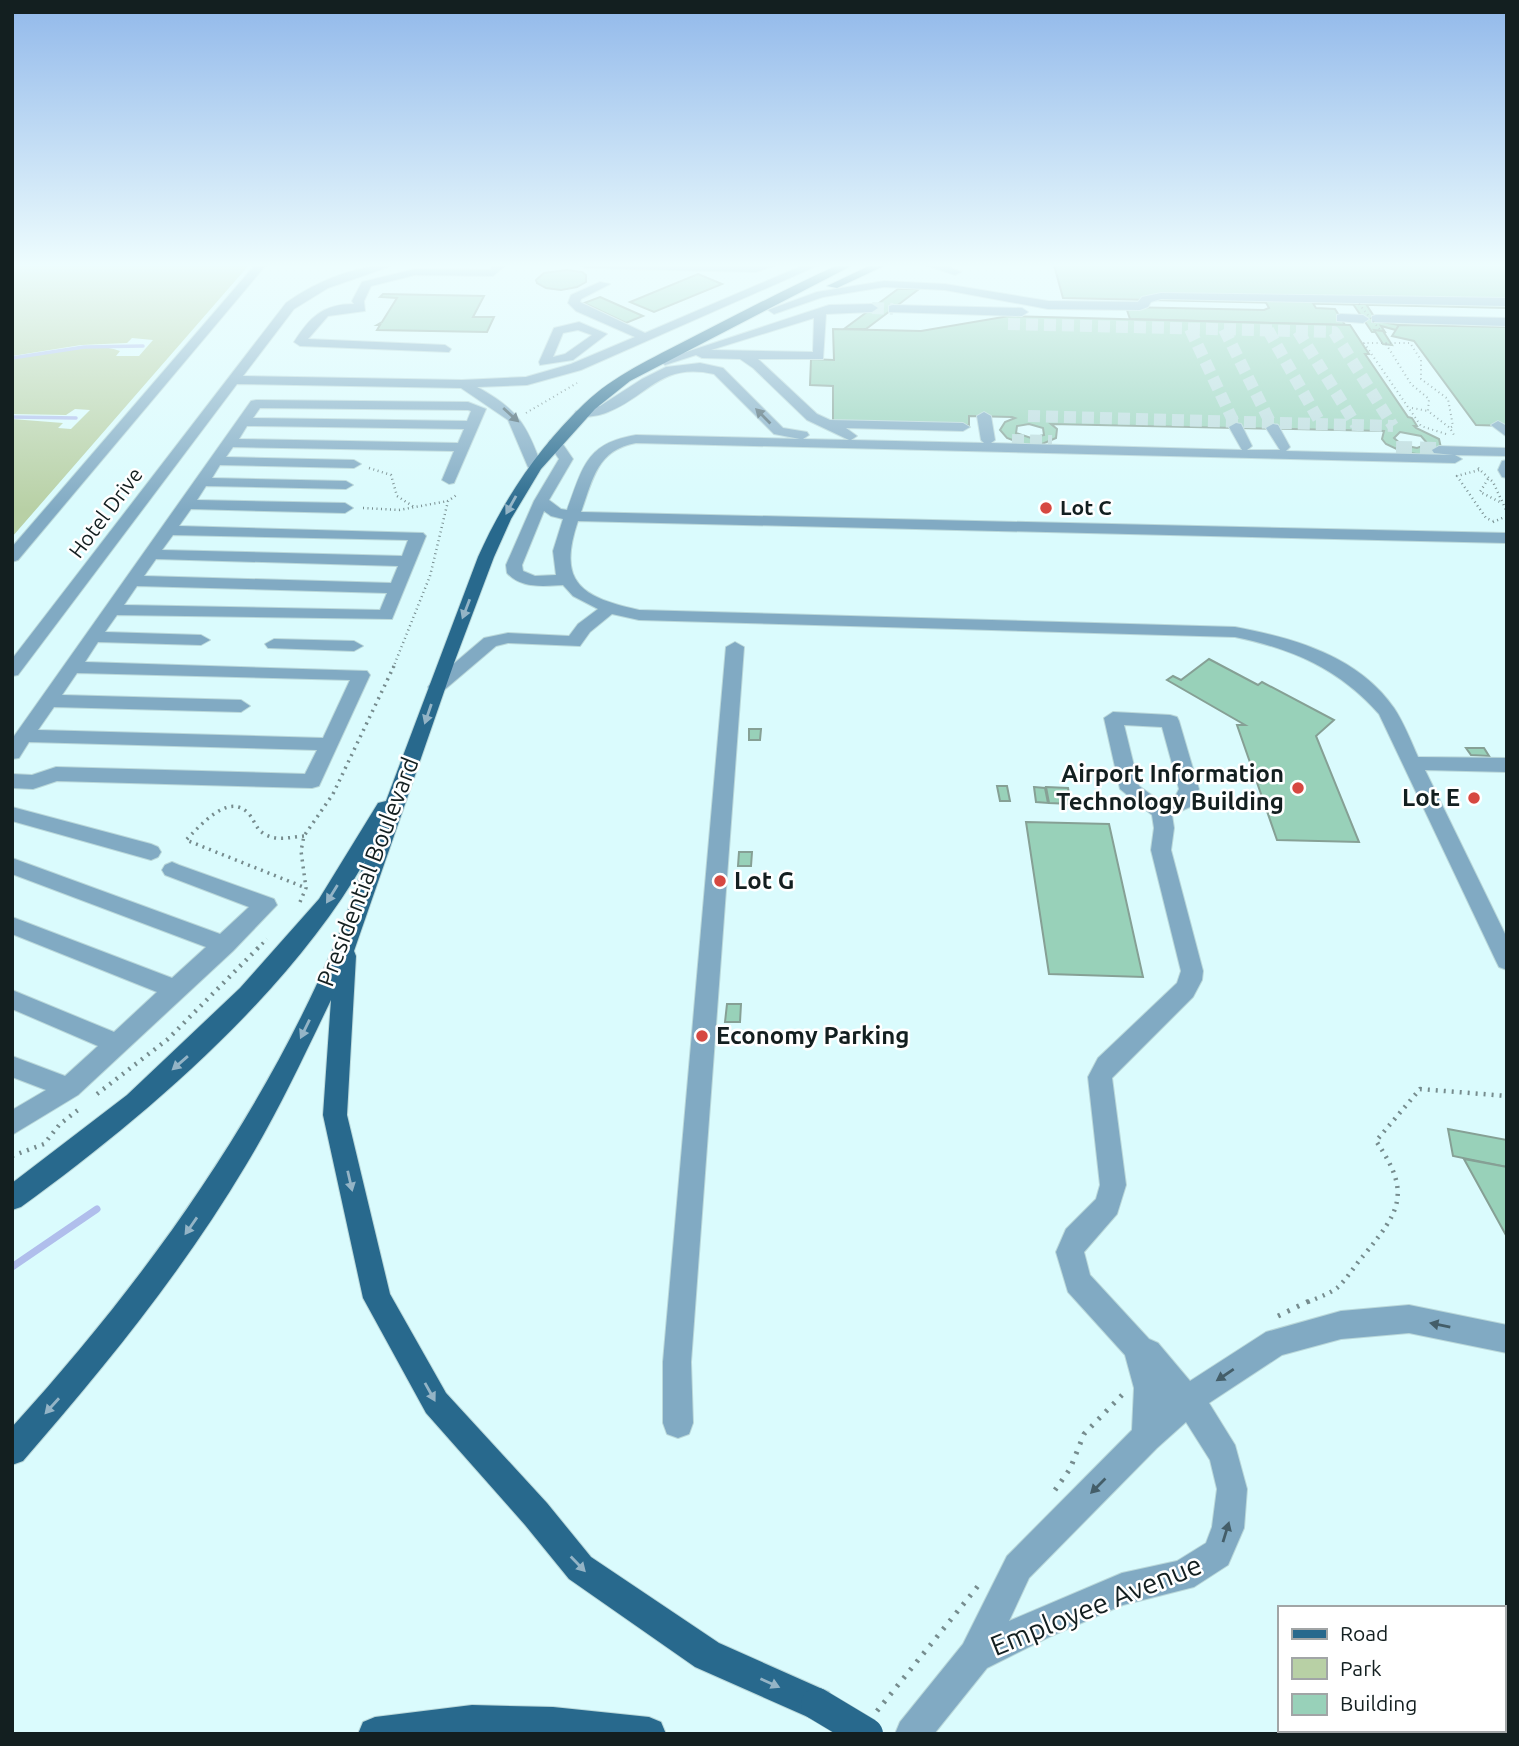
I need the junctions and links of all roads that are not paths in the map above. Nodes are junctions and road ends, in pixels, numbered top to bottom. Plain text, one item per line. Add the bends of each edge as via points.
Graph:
1 (192, 346) edge
2 (259, 346) edge
3 (348, 346) edge
4 (626, 346) edge
5 (692, 346) edge
6 (692, 346) edge
7 (695, 346) edge
8 (819, 346) edge
9 (689, 348) junction
10 (445, 349) dead end
11 (743, 355) junction
12 (545, 362) dead end
13 (398, 366) junction
14 (234, 380) junction
15 (509, 383) junction
16 (462, 384) junction
17 (581, 414) junction
18 (984, 416) dead end
19 (825, 424) junction
20 (1236, 427) tunnel mouth
21 (1273, 428) tunnel mouth
22 (963, 430) junction
23 (850, 436) junction
24 (988, 440) junction
25 (1012, 440) tunnel mouth
26 (1052, 441) tunnel mouth
27 (229, 443) junction
28 (555, 443) junction
29 (1245, 446) junction
30 (463, 447) junction
31 (1396, 449) tunnel mouth
32 (1439, 450) tunnel mouth
33 (1507, 452) edge
34 (1292, 457) junction
35 (1455, 459) dead end
36 (216, 461) junction
37 (361, 463) road end
38 (1507, 464) edge
39 (535, 467) junction
40 (1507, 474) edge
41 (449, 480) dead end
42 (202, 482) junction
43 (346, 485) dead end
44 (541, 500) junction
45 (187, 504) junction
46 (349, 507) road end
47 (574, 516) junction
48 (169, 530) junction
49 (1507, 538) edge
50 (152, 554) junction
51 (12, 557) edge
52 (408, 561) junction
53 (566, 580) junction
54 (133, 581) junction
55 (397, 588) junction
56 (609, 608) junction
57 (114, 610) junction
58 (95, 637) junction
59 (201, 640) dead end
60 (274, 643) dead end
61 (354, 646) dead end
62 (736, 647) dead end
63 (74, 667) junction
64 (12, 671) edge
65 (437, 687) junction
66 (49, 701) junction
67 (241, 706) dead end
68 (24, 736) junction
69 (329, 744) junction
70 (12, 752) edge
71 (1412, 763) junction
72 (1507, 765) edge
73 (407, 774) junction
74 (12, 781) edge
75 (1161, 812) junction
76 (12, 814) edge
77 (150, 852) dead end
78 (12, 866) edge
79 (172, 870) dead end
80 (12, 925) edge
81 (225, 945) junction
82 (345, 946) junction
83 (1507, 961) edge
84 (177, 990) junction
85 (12, 999) edge
86 (118, 1044) junction
87 (12, 1066) edge
88 (75, 1098) junction
89 (12, 1124) edge
90 (12, 1198) edge
91 (1507, 1339) edge
92 (1139, 1349) junction
93 (1188, 1400) junction
94 (678, 1423) dead end
95 (1146, 1437) junction
96 (12, 1450) edge
97 (975, 1656) junction
98 (375, 1734) edge
99 (649, 1734) edge
100 (867, 1734) edge
101 (912, 1734) edge

1 - 51 street
2 - 14 street, Hotel Drive
3 - 13 street
4 - 15 street via 548,377
5 - 9 main road, Presidential Boulevard
6 - 9 main road, Presidential Boulevard
7 - 9 street
8 - 11 street via 819,356
9 - 11 street
9 - 17 main road, Presidential Boulevard via 639,371
10 - 13 street
11 - 19 street via 811,417
12 - 15 street via 526,366
13 - 14 street
13 - 16 street
14 - 64 street, Hotel Drive
15 - 16 street
16 -> 39 street via 510,411
23 -> 17 street via 779,431 718,371 706,367 663,371 605,409
17 - 28 main road, Presidential Boulevard
18 - 24 street
19 - 22 street
19 - 23 street
20 - 29 street
21 - 34 street
22 - 23 street
22 - 24 street
24 - 25 street
26 - 29 street
27 - 30 street
27 - 30 street via 256,404 468,406 479,409
27 - 36 street
28 - 39 main road, Presidential Boulevard
28 - 44 street via 566,459
29 - 34 street
30 - 41 street
31 - 34 street
32 - 33 street
34 - 35 street
34 - 47 street via 814,451 636,439 600,452
36 - 37 street
36 - 42 street
38 - 40 street
39 -> 65 main road, Presidential Boulevard via 486,557
42 - 43 street
42 - 45 street
44 - 47 street via 556,513
44 - 53 street via 514,565 515,573 522,578
45 - 46 street
45 - 48 street
47 - 49 street
47 - 53 street via 561,552
48 - 50 street
48 - 52 street via 418,536
50 - 52 street
50 - 54 street
52 - 55 street
53 - 56 street
54 - 55 street
54 - 57 street
55 - 57 street via 386,615
56 - 65 street via 574,642 508,638 490,642
56 - 71 street via 673,618 1236,632 1283,641 1343,668 1369,689 1387,711
57 - 58 street
58 - 59 street
58 - 63 street
60 - 61 street
62 - 94 street via 677,1363
63 - 66 street
63 - 69 street via 361,676
65 -> 73 main road, Presidential Boulevard
66 - 67 street
66 - 68 street
68 - 69 street
68 - 70 street
69 - 74 street via 312,781 56,774 33,782
71 - 72 street
71 - 83 street
73 - 82 main road, Presidential Boulevard
73 -> 90 main road via 319,915 205,1042 75,1155
75 - 75 street via 1130,789 1113,718 1170,722 1189,789 1183,802
75 - 92 street, Employee Avenue via 1161,850 1191,980 1100,1077 1113,1185 1108,1205 1076,1238 1070,1252 1078,1282
76 - 77 street
78 - 81 street
79 - 81 street via 266,905
80 - 84 street
81 - 84 street
82 -> 96 main road, Presidential Boulevard via 282,1077 202,1212 63,1393
82 -> 100 main road, bridge via 335,1115 377,1298 436,1403 580,1569 707,1655 817,1704
84 - 86 street
85 - 86 street
86 - 88 street
87 - 88 street
88 - 89 street
91 -> 93 street via 1409,1319 1341,1325 1276,1342
92 - 93 street, Employee Avenue via 1148,1353
92 - 95 street, Employee Avenue via 1149,1394
93 - 95 street, Employee Avenue
97 -> 93 street, Employee Avenue via 1122,1589 1183,1576 1217,1554 1228,1528 1232,1489 1224,1456
95 -> 97 street, Employee Avenue via 1018,1567
97 - 101 street, Employee Avenue
98 - 99 main road via 472,1722

